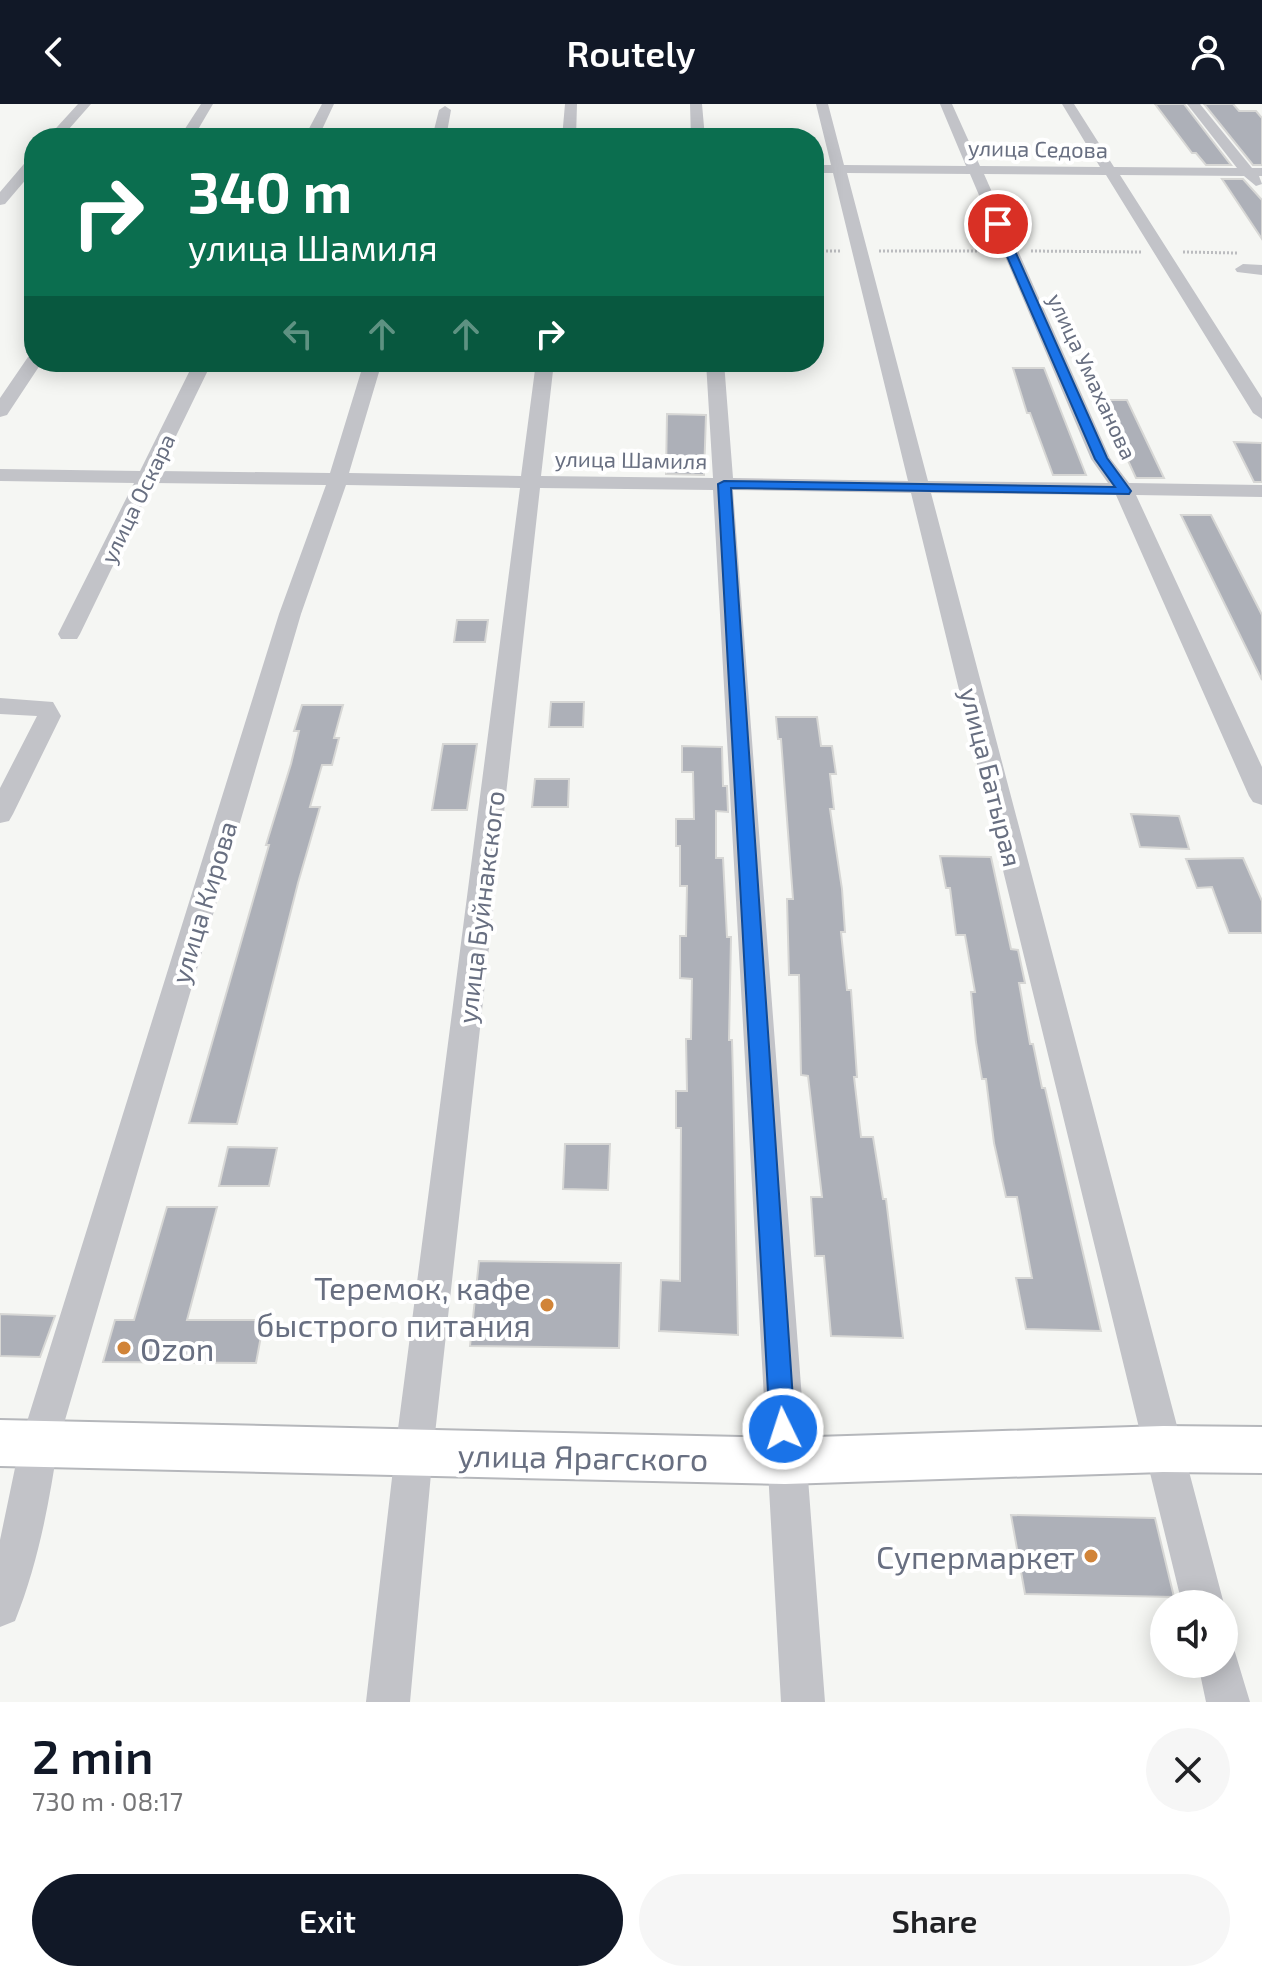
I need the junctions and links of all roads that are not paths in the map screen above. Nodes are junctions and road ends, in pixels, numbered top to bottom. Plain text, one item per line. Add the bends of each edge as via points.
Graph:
1 (85, 104) edge
2 (207, 104) edge
3 (328, 104) edge
4 (571, 104) edge
5 (696, 104) edge
6 (822, 104) edge
7 (946, 104) edge
8 (1068, 104) edge
9 (1193, 104) edge
10 (445, 110) dead end
11 (63, 128) edge
12 (192, 128) edge
13 (316, 128) edge
14 (441, 128) edge
15 (570, 128) edge
16 (697, 128) edge
17 (823, 128) edge
18 (824, 136) edge
19 (826, 169) edge
20 (24, 170) edge
21 (974, 170) junction
22 (1112, 171) junction
23 (1255, 172) edge
24 (1262, 189) edge
25 (0, 201) edge
26 (1246, 261) road end
27 (1262, 270) edge
28 (27, 372) edge
29 (198, 372) edge
30 (370, 372) edge
31 (544, 372) edge
32 (716, 372) edge
33 (0, 411) edge
34 (1262, 413) edge
35 (0, 475) edge
36 (149, 475) junction
37 (338, 478) junction
38 (532, 481) junction
39 (724, 484) junction
40 (917, 485) junction
41 (1124, 491) junction
42 (1262, 491) edge
43 (69, 634) dead end
44 (0, 706) edge
45 (1262, 796) edge
46 (0, 814) edge
47 (20, 1443) edge
48 (1163, 1449) junction
49 (1262, 1450) edge
50 (414, 1452) junction
51 (785, 1461) junction
52 (1199, 1590) edge
53 (0, 1606) edge
54 (1222, 1678) edge
55 (388, 1702) edge
56 (803, 1702) edge
57 (1228, 1702) edge

1 - 11 street
2 - 12 street
3 - 13 street
4 - 15 street
5 - 16 street
6 - 17 street, улица Батырая
7 - 21 street, улица Умаханова
8 - 22 street
9 - 23 street
10 - 14 street
18 - 19 street, улица Батырая
19 - 21 street, улица Седова
19 - 40 street, улица Батырая via 858,251
20 - 25 street
21 - 22 street, улица Седова
21 - 41 street, улица Умаханова via 1101,459
22 - 23 street, улица Седова
22 - 34 street
23 - 24 street
26 - 27 street
28 - 33 street
29 - 36 street, улица Оскара
30 - 37 street, улица Кирова
31 - 38 street, улица Буйнакского
32 - 39 street
35 - 36 street, улица Шамиля
36 - 37 street, улица Шамиля
36 - 43 street, улица Оскара
37 - 38 street, улица Шамиля
37 - 47 street, улица Кирова
38 - 39 street, улица Шамиля
38 - 50 street, улица Буйнакского
39 - 40 street, улица Шамиля
39 - 51 street
40 - 41 street, улица Шамиля
40 - 48 street, улица Батырая
41 - 42 street, улица Шамиля
41 - 45 street, улица Умаханова
44 - 46 street via 44,708 49,716
47 - 50 main road, улица Ярагского
47 - 53 street, улица Кирова via 27,1517
48 - 49 main road, улица Ярагского
48 - 51 main road, улица Ярагского
48 - 52 street, улица Батырая
50 - 51 main road, улица Ярагского
50 - 55 street, улица Буйнакского
51 - 56 street
54 - 57 street

